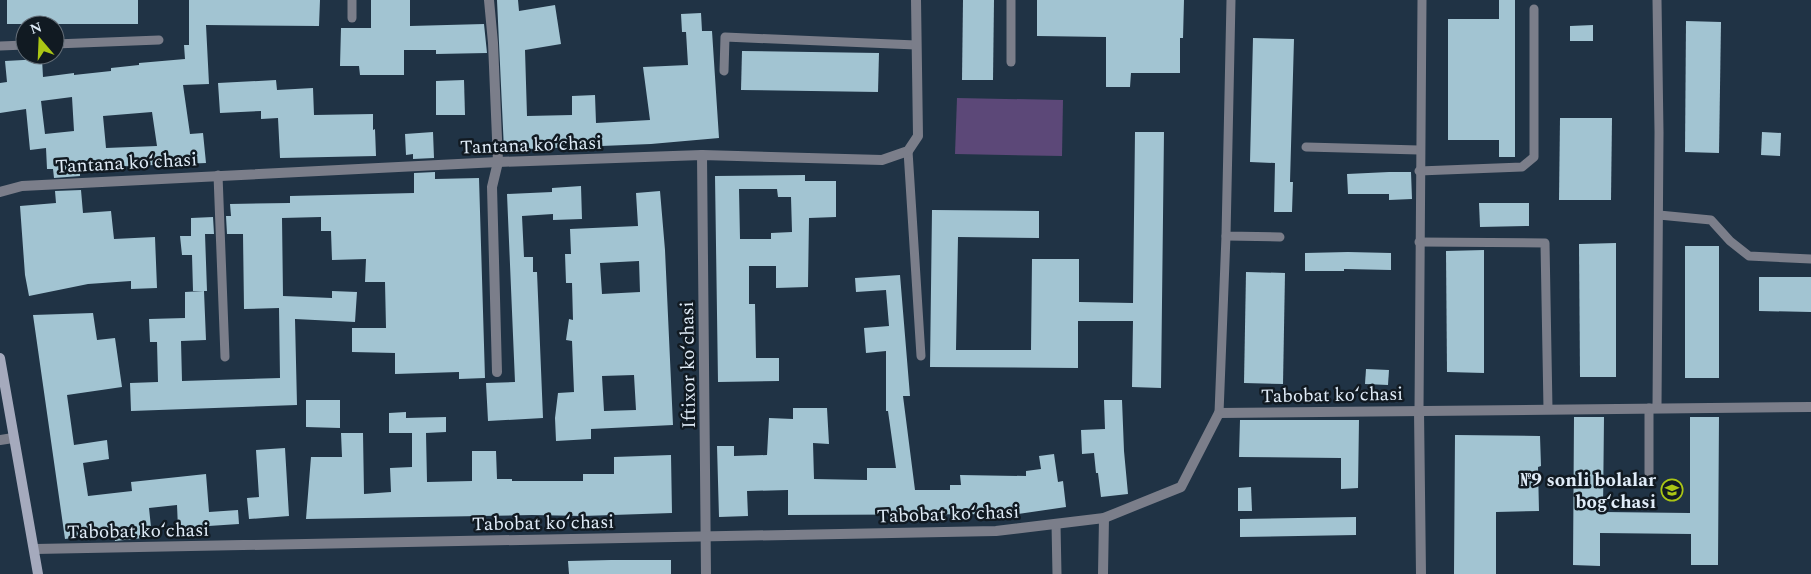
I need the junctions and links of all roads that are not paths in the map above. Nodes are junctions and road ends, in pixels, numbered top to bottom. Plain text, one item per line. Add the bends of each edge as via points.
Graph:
1 (352, 0) edge
2 (489, 0) edge
3 (916, 0) edge
4 (1011, 0) edge
5 (1231, 0) edge
6 (1422, 0) edge
7 (1657, 0) edge
8 (1534, 9) dead end
9 (352, 18) dead end
10 (159, 40) dead end
11 (65, 44) edge
12 (15, 45) edge
13 (916, 45) junction
14 (0, 46) edge
15 (1011, 62) dead end
16 (724, 71) dead end
17 (1306, 147) dead end
18 (1420, 150) junction
19 (908, 152) junction
20 (702, 155) junction
21 (498, 162) junction
22 (1419, 171) junction
23 (218, 175) junction
24 (0, 192) edge
25 (1659, 215) junction
26 (1226, 236) junction
27 (1280, 237) dead end
28 (1419, 242) junction
29 (1811, 259) edge
30 (921, 356) dead end
31 (225, 357) dead end
32 (0, 358) edge
33 (497, 372) dead end
34 (1811, 407) edge
35 (1653, 408) junction
36 (1548, 410) junction
37 (1419, 411) junction
38 (1219, 413) junction
39 (13, 438) junction
40 (0, 440) edge
41 (1649, 473) dead end
42 (1104, 518) junction
43 (1056, 524) junction
44 (706, 536) junction
45 (35, 549) junction
46 (38, 574) edge
47 (706, 574) edge
48 (1057, 574) edge
49 (1103, 574) edge
50 (1420, 574) edge

1 - 9 lane
2 - 21 street
3 - 13 street
4 - 15 lane
5 - 26 lane
6 - 18 lane
7 - 25 lane
8 - 22 lane via 1534,157 1522,167
10 - 11 lane
12 - 14 lane
13 - 16 lane via 725,37
13 - 19 street via 918,136
17 - 18 lane
18 - 22 lane
19 - 20 street, Tantana koʻchasi via 882,160
19 - 30 lane
20 - 21 street, Tantana koʻchasi
20 - 44 street, Iftixor koʻchasi
21 - 23 street, Tantana koʻchasi
21 - 33 street via 492,187
22 - 28 lane
23 - 24 street, Tantana koʻchasi via 22,186
23 - 31 lane
25 - 29 lane via 1711,220 1749,256
25 - 35 lane
26 - 27 lane
26 - 38 lane
28 - 36 lane via 1545,243
28 - 37 lane
32 - 39 main road
34 - 35 street, Tabobat koʻchasi
35 - 36 street, Tabobat koʻchasi
35 - 41 lane
36 - 37 street, Tabobat koʻchasi
37 - 38 street, Tabobat koʻchasi
37 - 50 street
38 - 42 street, Tabobat koʻchasi via 1181,487
39 - 40 street
39 - 45 main road
42 - 43 street, Tabobat koʻchasi
42 - 49 street
43 - 44 street, Tabobat koʻchasi via 996,531
43 - 48 lane
44 - 45 street, Tabobat koʻchasi
44 - 47 street, Iftixor koʻchasi
45 - 46 main road

